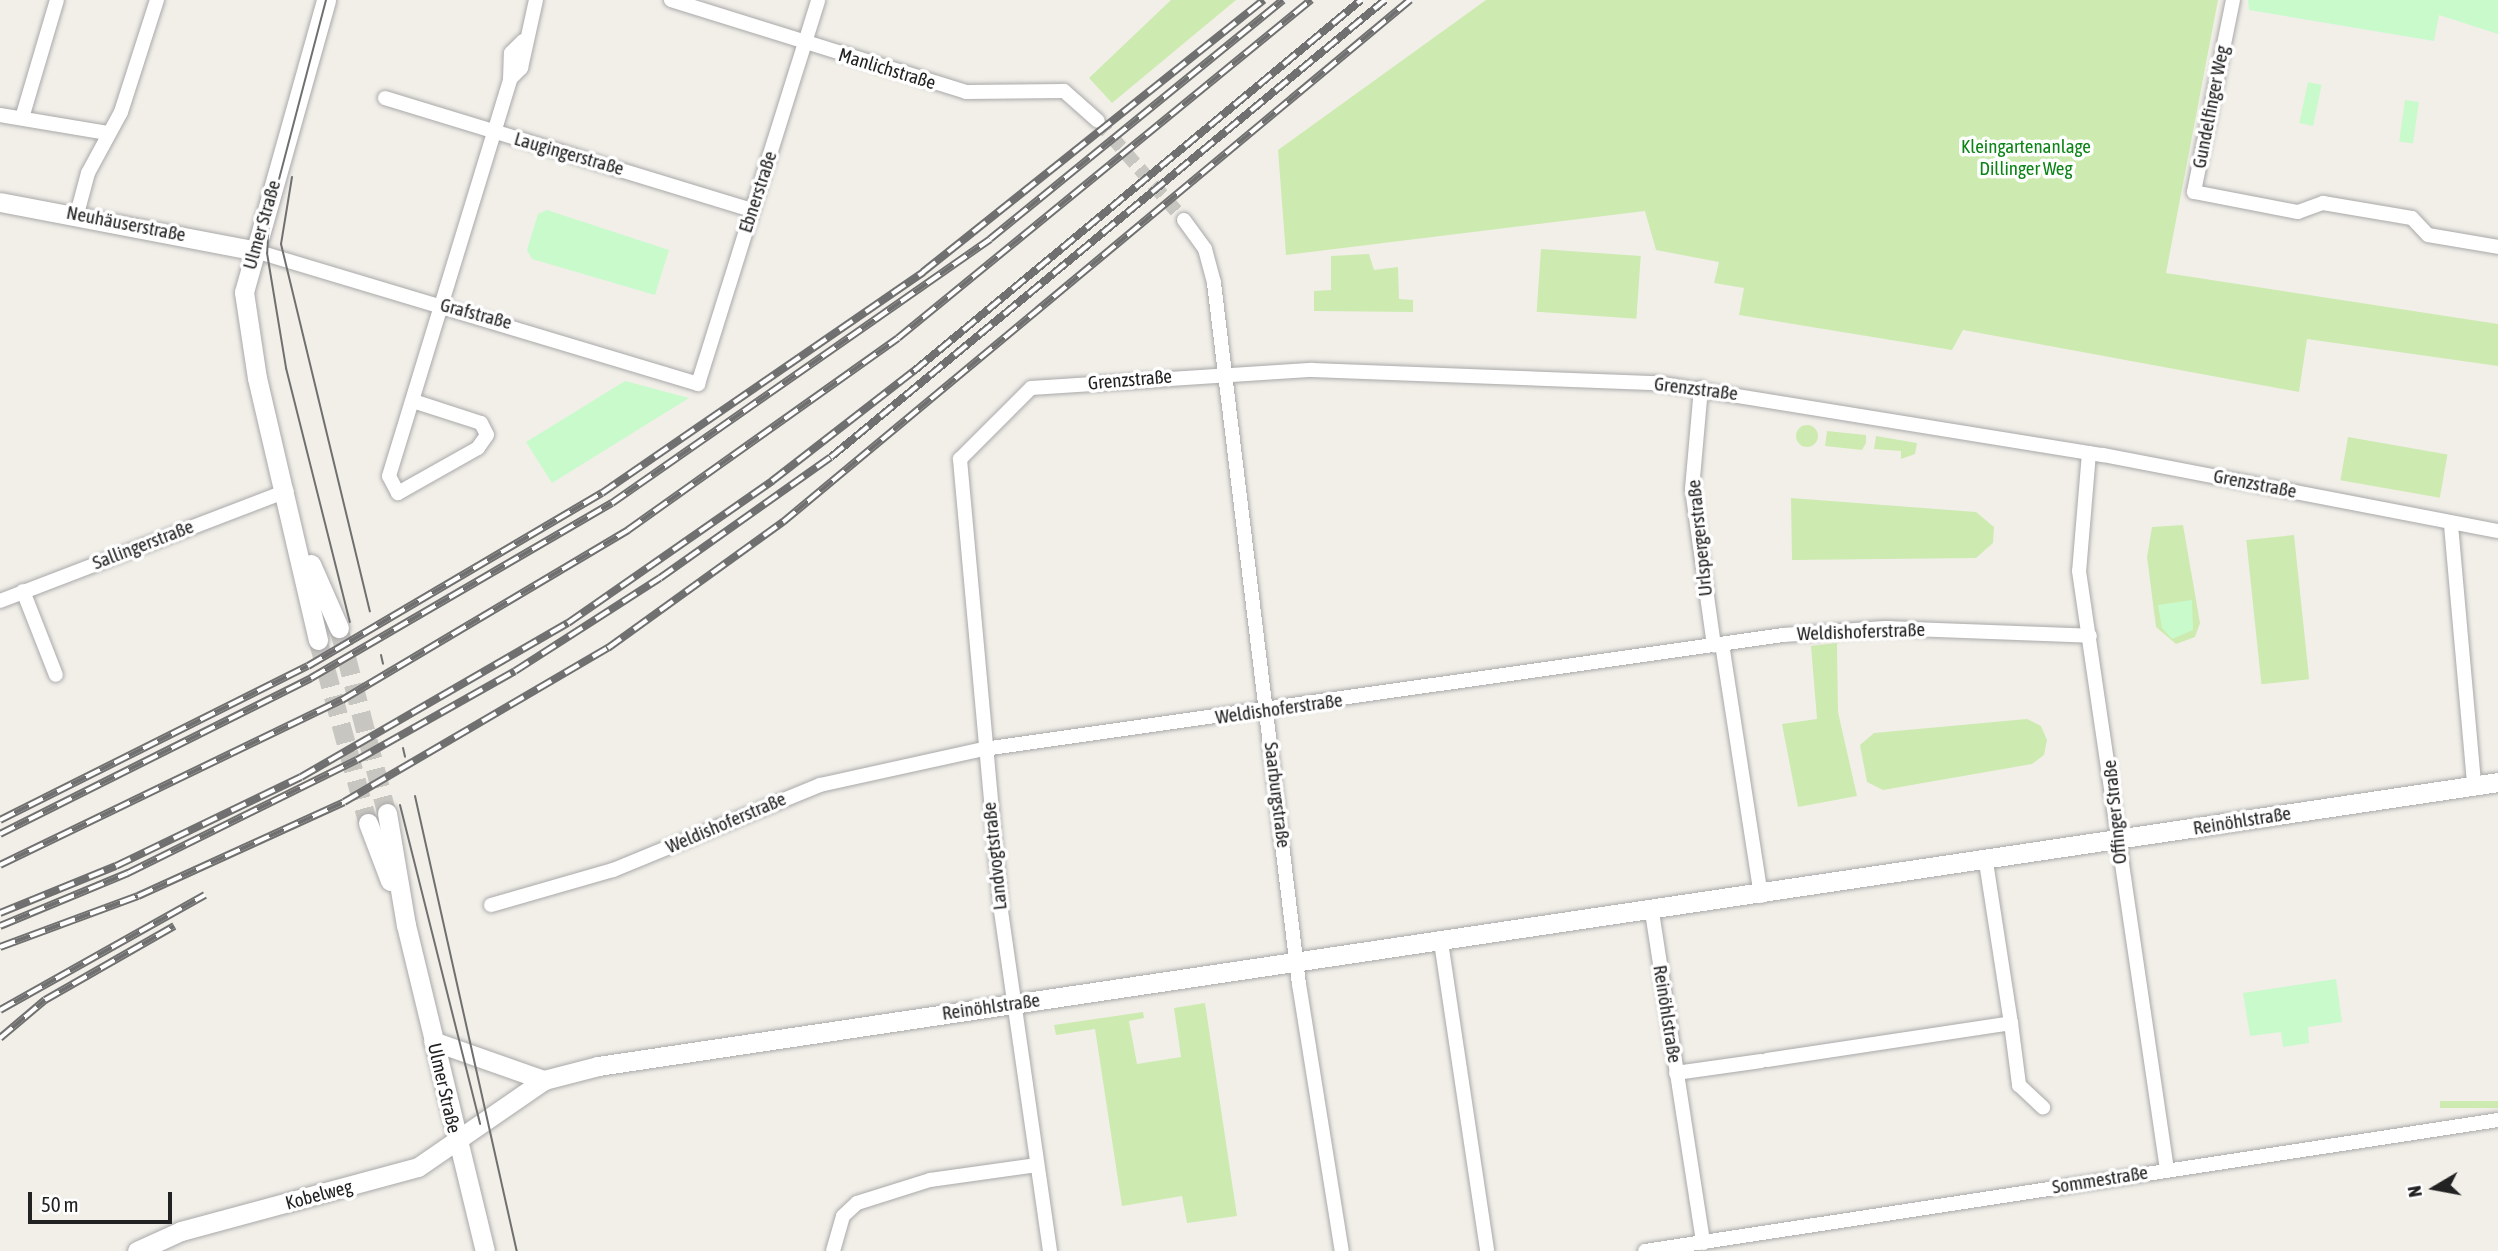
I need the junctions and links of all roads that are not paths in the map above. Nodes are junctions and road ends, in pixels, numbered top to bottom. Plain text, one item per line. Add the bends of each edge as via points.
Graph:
1 (57, 0) edge
2 (157, 0) edge
3 (326, 0) edge
4 (536, 0) edge
5 (671, 0) edge
6 (818, 0) edge
7 (2233, 0) edge
8 (805, 44) junction
9 (385, 98) dead end
10 (0, 115) edge
11 (22, 118) junction
12 (1098, 121) tunnel mouth
13 (494, 131) junction
14 (108, 133) junction
15 (0, 202) edge
16 (752, 210) junction
17 (77, 214) junction
18 (1184, 220) tunnel mouth
19 (2498, 247) edge
20 (252, 250) junction
21 (439, 304) junction
22 (1224, 372) junction
23 (698, 384) joint
24 (1702, 388) junction
25 (413, 401) junction
26 (2089, 453) junction
27 (960, 459) joint
28 (287, 491) junction
29 (2451, 525) junction
30 (2498, 531) edge
31 (298, 534) junction
32 (23, 591) junction
33 (0, 601) edge
34 (339, 628) tunnel mouth
35 (2090, 636) junction
36 (317, 640) tunnel mouth
37 (1718, 645) junction
38 (56, 675) dead end
39 (1266, 711) junction
40 (984, 749) junction
41 (2498, 782) edge
42 (2474, 786) junction
43 (387, 813) tunnel mouth
44 (368, 823) tunnel mouth
45 (2119, 842) junction
46 (1986, 862) junction
47 (1761, 896) junction
48 (491, 905) dead end
49 (1652, 912) junction
50 (406, 925) junction
51 (1441, 942) junction
52 (1297, 963) junction
53 (1013, 1004) junction
54 (2011, 1023) junction
55 (433, 1041) junction
56 (1676, 1073) junction
57 (544, 1080) junction
58 (2043, 1107) dead end
59 (2498, 1120) edge
60 (457, 1142) junction
61 (1037, 1164) junction
62 (2166, 1170) junction
63 (1703, 1243) junction
64 (143, 1250) edge
65 (485, 1251) edge
66 (833, 1251) edge
67 (1050, 1251) edge
68 (1342, 1251) edge
69 (1487, 1251) edge
70 (1645, 1251) edge

1 - 11 street
2 - 14 street via 121,112
3 - 20 street, Ulmer Straße
4 - 13 street via 523,41 511,53 510,79
5 - 8 street, Manlichstraße
6 - 8 street, Ebnerstraße
7 - 19 street, Gundelfinger Weg via 2193,192 2298,212 2323,203 2412,218 2428,235
8 - 12 street, Manlichstraße via 967,92 1064,91
8 - 16 street, Ebnerstraße
9 - 13 street, Laugingerstraße
10 - 11 street
11 - 14 street
13 - 16 street, Laugingerstraße
13 - 21 street
14 - 17 street
15 - 17 street, Neuhäuserstraße
16 - 23 street, Ebnerstraße
17 - 20 street, Neuhäuserstraße
18 - 22 street, Saarburgstraße via 1211,264
20 - 21 street, Grafstraße
20 - 28 street, Ulmer Straße via 244,292 249,339
21 - 23 street, Grafstraße
21 - 25 street
22 - 24 street, Grenzstraße via 1446,370
22 - 27 street, Grenzstraße via 1031,388
22 - 39 street, Saarburgstraße
24 - 26 street, Grenzstraße
24 - 37 street, Urlspergerstraße via 1692,489
25 - 25 street via 481,423 487,435 478,448 405,492 392,491 389,475
26 - 29 street, Grenzstraße
26 - 35 street, Offinger Straße via 2079,567
27 - 40 street, Landvogtstraße
28 - 31 street, Ulmer Straße
28 - 32 street, Sallingerstraße
29 - 30 street, Grenzstraße
29 - 42 street
31 - 34 street, Ulmer Straße
31 - 36 street, Ulmer Straße
32 - 33 street, Sallingerstraße
32 - 38 street
35 - 37 street, Weldishoferstraße via 1846,628
35 - 45 street, Offinger Straße
37 - 39 street, Weldishoferstraße
37 - 47 street, Urlspergerstraße
39 - 40 street, Weldishoferstraße
39 - 52 street, Saarburgstraße
40 - 48 street, Weldishoferstraße via 820,785 613,870
40 - 53 street, Landvogtstraße
41 - 42 street, Reinöhlstraße
42 - 45 street, Reinöhlstraße
43 - 50 street, Ulmer Straße
44 - 50 street, Ulmer Straße
45 - 46 street, Reinöhlstraße
45 - 62 street, Offinger Straße
46 - 47 street, Reinöhlstraße
46 - 54 street
47 - 49 street, Reinöhlstraße
49 - 51 street, Reinöhlstraße
49 - 56 street, Reinöhlstraße
50 - 55 street, Ulmer Straße
51 - 52 street, Reinöhlstraße
51 - 69 street
52 - 53 street, Reinöhlstraße
52 - 68 street, Saarburgstraße
53 - 57 street, Reinöhlstraße via 613,1064
53 - 61 street, Landvogtstraße
54 - 56 street, Reinöhlstraße
54 - 58 street via 2019,1086
55 - 57 street
55 - 60 street, Ulmer Straße
56 - 63 street
57 - 60 street, Reinöhlstraße
59 - 62 street, Sommestraße
60 - 64 street, Kobelweg via 418,1167
60 - 65 street, Ulmer Straße
61 - 66 street via 930,1181 857,1203 843,1216
61 - 67 street, Landvogtstraße
62 - 63 street, Sommestraße
63 - 70 street, Sommestraße

